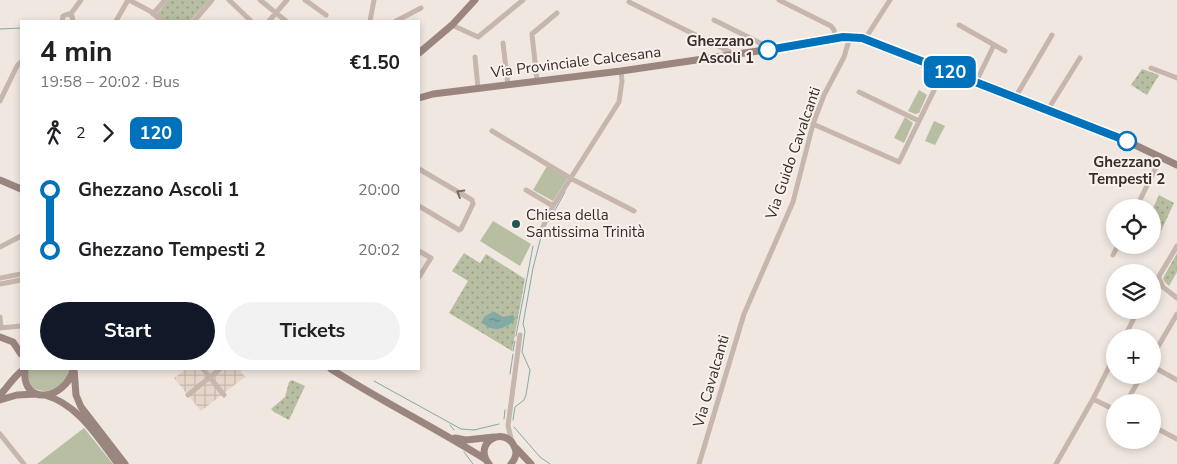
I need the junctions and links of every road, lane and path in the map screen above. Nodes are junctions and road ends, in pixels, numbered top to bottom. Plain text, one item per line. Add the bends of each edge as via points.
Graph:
1 (81, 0) edge
2 (128, 0) edge
3 (165, 0) edge
4 (212, 0) edge
5 (229, 0) edge
6 (260, 0) edge
7 (287, 0) edge
8 (305, 0) edge
9 (374, 0) edge
10 (475, 0) edge
11 (523, 0) edge
12 (779, 0) edge
13 (890, 0) edge
14 (629, 2) dead end
15 (421, 8) dead end
16 (557, 13) dead end
17 (153, 14) junction
18 (277, 14) junction
19 (70, 15) junction
20 (326, 15) dead end
21 (62, 20) edge
22 (73, 20) edge
23 (117, 20) edge
24 (161, 20) edge
25 (195, 20) edge
26 (250, 20) edge
27 (271, 20) edge
28 (285, 20) edge
29 (370, 20) edge
30 (398, 20) edge
31 (714, 20) dead end
32 (452, 25) junction
33 (959, 25) dead end
34 (1052, 35) dead end
35 (850, 36) junction
36 (835, 38) junction
37 (865, 39) junction
38 (503, 43) dead end
39 (994, 45) junction
40 (768, 50) junction
41 (1005, 51) dead end
42 (420, 52) edge
43 (736, 55) junction
44 (474, 57) dead end
45 (1080, 58) dead end
46 (20, 63) edge
47 (1151, 68) dead end
48 (944, 70) junction
49 (621, 71) junction
50 (1177, 78) edge
51 (537, 81) junction
52 (976, 82) junction
53 (508, 85) junction
54 (478, 88) junction
55 (420, 92) edge
56 (859, 92) dead end
57 (432, 94) junction
58 (420, 98) edge
59 (1015, 98) junction
60 (0, 101) edge
61 (1047, 111) junction
62 (919, 120) junction
63 (813, 124) junction
64 (492, 131) dead end
65 (1161, 157) junction
66 (1177, 165) edge
67 (420, 170) edge
68 (570, 178) junction
69 (0, 180) edge
70 (20, 189) edge
71 (526, 190) dead end
72 (1140, 199) edge
73 (553, 206) junction
74 (420, 207) edge
75 (634, 211) dead end
76 (540, 233) dead end
77 (20, 237) edge
78 (1177, 246) edge
79 (0, 247) edge
80 (420, 252) edge
81 (20, 274) edge
82 (1161, 274) edge
83 (420, 275) edge
84 (0, 278) edge
85 (20, 280) edge
86 (0, 284) edge
87 (1161, 284) edge
88 (1177, 298) edge
89 (747, 305) joint
90 (1177, 314) edge
91 (0, 316) edge
92 (20, 326) edge
93 (1, 328) edge
94 (520, 334) dead end
95 (0, 336) edge
96 (1161, 342) edge
97 (20, 352) edge
98 (21, 370) edge
99 (25, 370) edge
100 (73, 370) edge
101 (73, 370) edge
102 (204, 370) edge
103 (219, 370) edge
104 (333, 370) edge
105 (1161, 371) edge
106 (1106, 373) edge
107 (210, 377) junction
108 (1177, 380) edge
109 (0, 395) edge
110 (43, 395) junction
111 (188, 395) dead end
112 (224, 395) dead end
113 (1093, 399) junction
114 (0, 400) edge
115 (1106, 406) edge
116 (508, 426) junction
117 (1161, 431) edge
118 (0, 434) edge
119 (444, 434) junction
120 (497, 437) junction
121 (1177, 439) edge
122 (514, 445) junction
123 (487, 461) edge
124 (24, 464) edge
125 (118, 464) edge
126 (126, 464) edge
127 (511, 464) edge
128 (531, 464) edge
129 (700, 464) edge
130 (1056, 464) edge

1 - 19 street
2 - 17 street
2 - 23 street
3 - 17 street
4 - 25 street
5 - 26 street
6 - 18 street
7 - 18 street
8 - 20 street
9 - 29 street
10 - 32 main road
11 - 32 street via 478,37
12 - 36 street via 830,26
13 - 37 street
14 - 43 street
15 - 30 street
16 - 51 street via 532,34
17 - 24 street
18 - 27 street
18 - 28 street
19 - 21 street
19 - 22 street
31 - 40 street
32 - 42 main road
33 - 39 street
34 - 59 street
35 - 36 main road, Via Provinciale Calcesana
35 - 37 main road, Via Provinciale Calcesana
35 - 63 street, Via Guido Cavalcanti via 844,57
36 - 40 main road, Via Provinciale Calcesana
37 - 48 main road, Via Provinciale Calcesana
38 - 53 street
39 - 41 street
39 - 52 street
40 - 43 main road, Via Provinciale Calcesana
43 - 49 main road, Via Provinciale Calcesana
44 - 54 street
45 - 61 street
46 - 60 street
47 - 50 street
48 - 52 main road, Via Provinciale Calcesana
48 - 62 street
49 - 51 main road, Via Provinciale Calcesana
49 - 68 street via 619,102
51 - 53 main road, Via Provinciale Calcesana
52 - 59 main road, Via Provinciale Calcesana
53 - 54 main road, Via Provinciale Calcesana
54 - 57 main road, Via Provinciale Calcesana
55 - 57 main road, Via Provinciale Calcesana
56 - 62 street
57 - 58 main road, Via Provinciale Calcesana
59 - 61 main road, Via Provinciale Calcesana
61 - 65 main road, Via Provinciale Calcesana via 1116,136
62 - 63 street via 899,162
63 - 89 street, Via Guido Cavalcanti via 793,202
64 - 68 street
65 - 66 main road, Via Provinciale Calcesana
65 - 72 street
74 -> 67 street via 459,230 473,207 472,202
68 - 73 street
68 - 75 street
69 - 70 main road
71 - 73 street
73 - 76 street
77 - 79 street
78 - 82 street
80 - 83 street via 431,258
81 - 84 street
85 - 86 street
87 - 88 street
89 - 129 street, Via Cavalcanti
90 - 96 street
91 - 93 street
92 - 93 street
94 - 116 street
95 - 97 main road via 13,342
98 - 109 main road
99 - 110 main road via 27,386
100 - 110 main road via 65,386
101 - 126 main road via 80,407
102 - 107 street
103 - 107 street
104 - 119 main road
105 - 108 street
106 - 113 street
107 - 111 street
107 - 112 street
110 - 114 main road via 17,395
110 - 125 main road via 74,409
113 - 115 street
113 - 130 street
116 - 120 street
116 - 122 street
117 - 121 street
118 - 124 street
119 - 120 main road via 466,440
119 - 123 main road
120 - 122 main road via 507,438
120 - 123 main road via 486,445
122 - 127 main road via 516,456
122 - 128 main road

